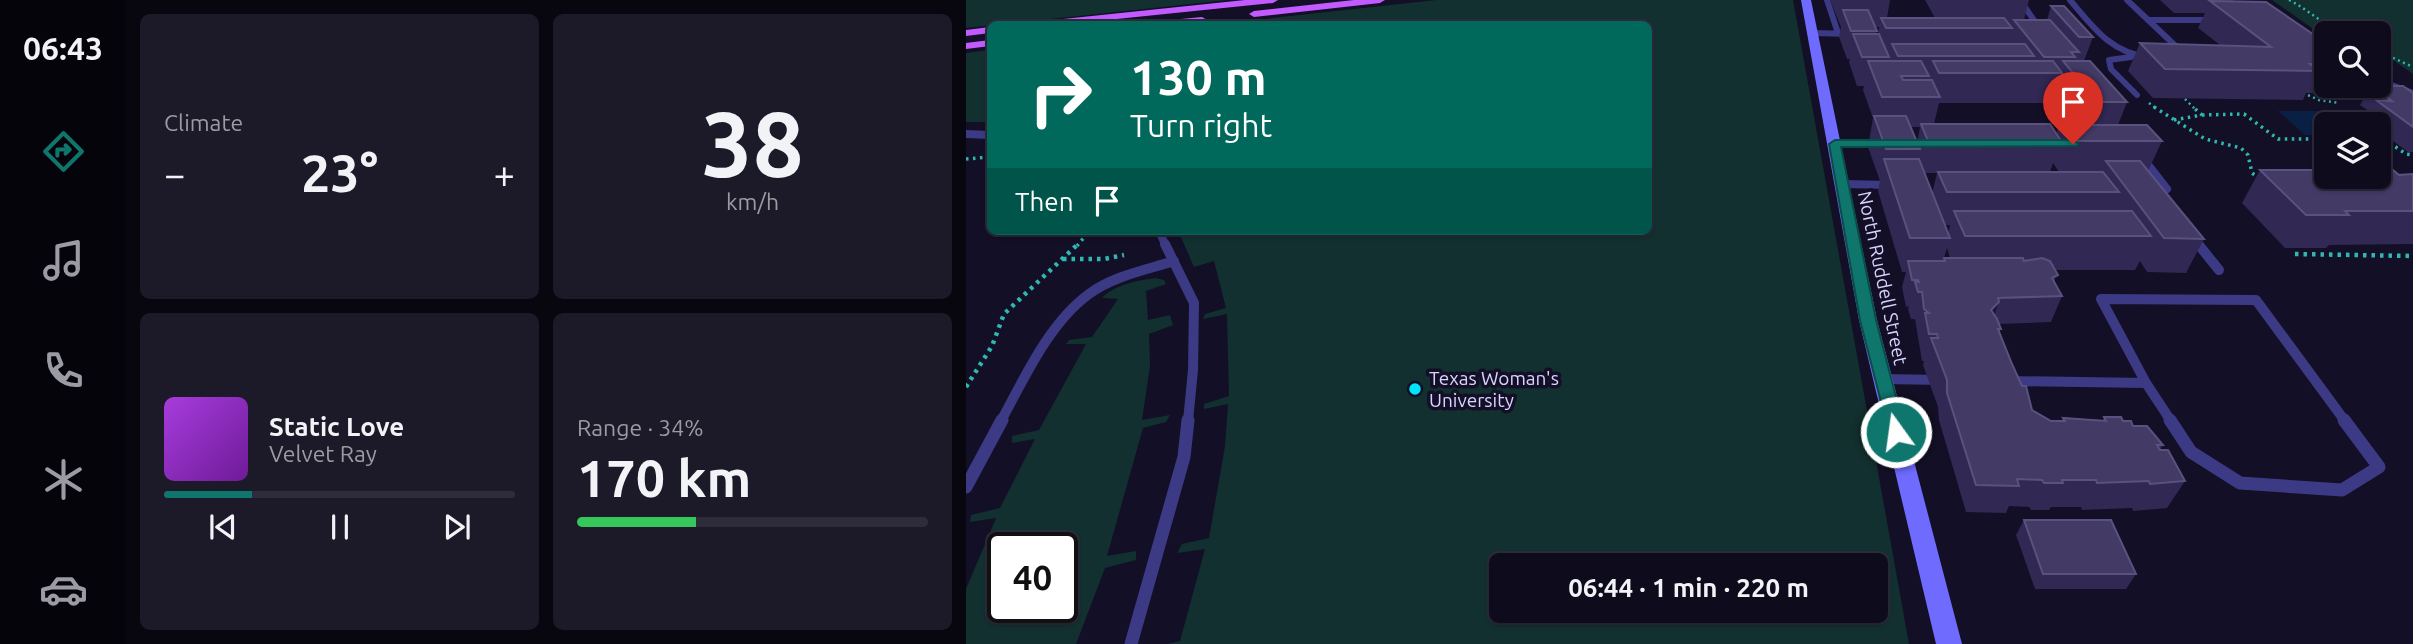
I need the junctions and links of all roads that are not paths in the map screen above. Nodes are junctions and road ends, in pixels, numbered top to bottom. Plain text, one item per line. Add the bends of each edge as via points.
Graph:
1 (1273, 0) edge
2 (1380, 0) edge
3 (1806, 0) edge
4 (1827, 0) edge
5 (2020, 0) edge
6 (2070, 0) edge
7 (2127, 0) edge
8 (1243, 15) dead end
9 (1215, 18) dead end
10 (2148, 20) junction
11 (1073, 21) edge
12 (1188, 21) edge
13 (2225, 21) edge
14 (987, 30) edge
15 (966, 33) edge
16 (1813, 33) junction
17 (1838, 33) junction
18 (1858, 34) edge
19 (2032, 38) edge
20 (987, 43) edge
21 (966, 46) edge
22 (2134, 57) junction
23 (2162, 58) edge
24 (2176, 58) edge
25 (2391, 84) edge
26 (2413, 93) edge
27 (2137, 95) road end
28 (2358, 98) edge
29 (2355, 100) road end
30 (966, 134) edge
31 (987, 135) edge
32 (1835, 144) junction
33 (1890, 144) edge
34 (2135, 147) edge
35 (1842, 184) junction
36 (1896, 185) edge
37 (2152, 189) junction
38 (2140, 190) edge
39 (2160, 200) edge
40 (2185, 230) edge
41 (1161, 235) edge
42 (1174, 261) junction
43 (2218, 270) dead end
44 (1883, 379) junction
45 (1950, 380) edge
46 (1990, 380) edge
47 (2146, 383) junction
48 (966, 487) edge
49 (1131, 644) edge
50 (1949, 644) edge

1 - 11 main road
2 - 8 main road
3 - 16 street, North Ruddell Street
4 - 17 lane
5 - 19 lane via 2046,38
6 - 22 lane via 2116,51
7 - 10 lane
9 - 12 main road
10 - 13 lane
10 - 24 lane via 2183,51
14 - 15 main road
16 - 17 lane
16 - 32 street, North Ruddell Street
17 - 18 lane
20 - 21 main road
22 - 23 lane
22 - 27 lane via 2109,60 2111,69
25 - 26 lane
28 - 29 lane
30 - 31 lane
32 - 33 lane
32 - 35 street, North Ruddell Street
34 - 37 lane via 2167,189
35 - 36 lane
35 - 44 street, North Ruddell Street
37 - 38 lane
37 - 39 lane
40 - 43 lane
41 - 42 lane
42 - 48 lane via 1115,281 1076,307 1047,346
42 - 49 lane via 1194,303 1184,457
44 - 45 lane
44 - 50 street, North Ruddell Street
46 - 47 lane
47 - 47 lane via 2101,299 2256,300 2379,467 2342,490 2240,483 2191,452

